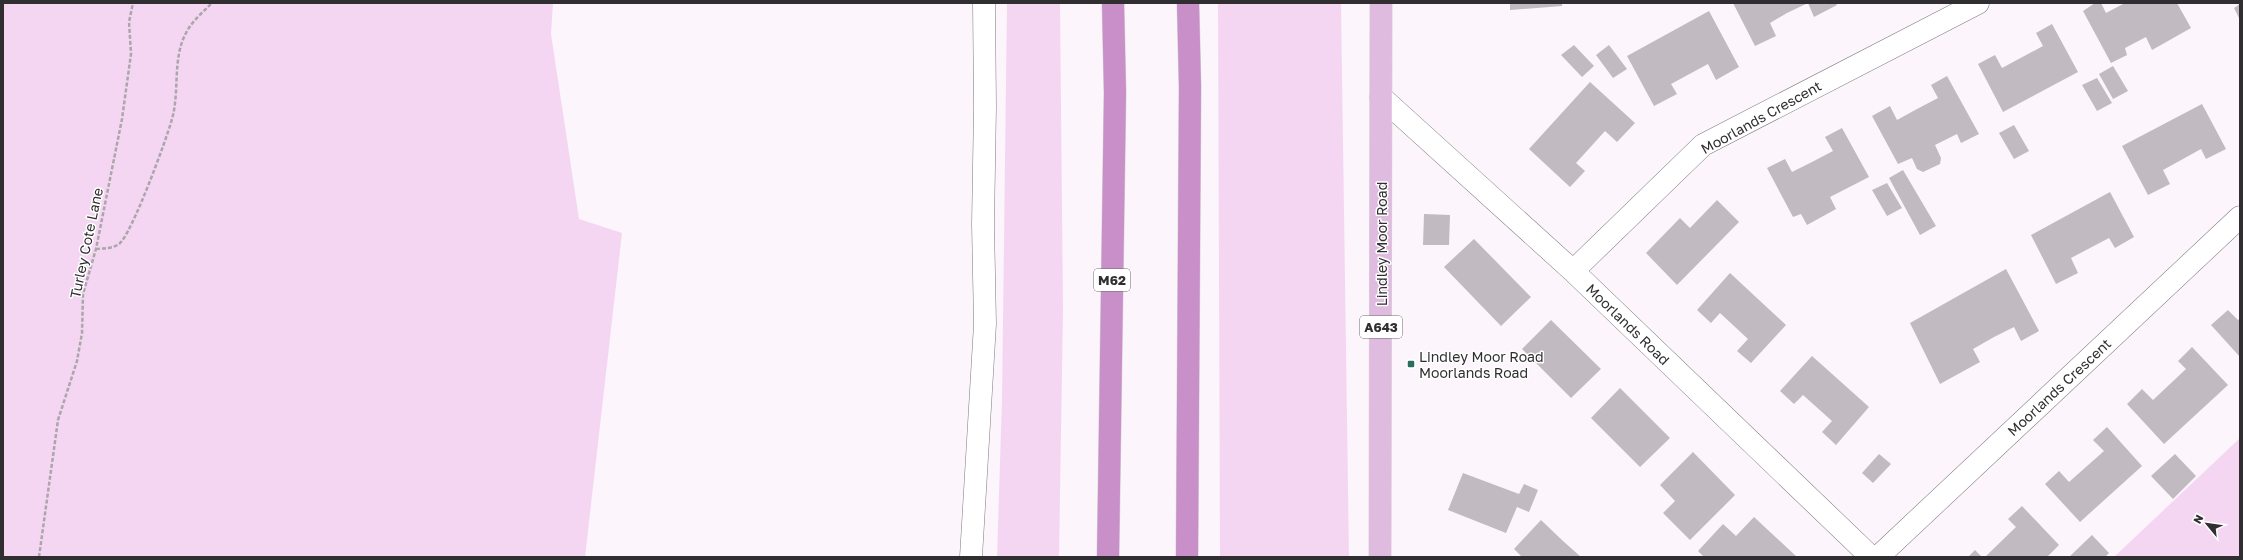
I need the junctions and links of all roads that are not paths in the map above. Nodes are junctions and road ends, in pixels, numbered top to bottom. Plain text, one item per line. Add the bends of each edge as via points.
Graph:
1 (984, 3) edge
2 (1113, 3) edge
3 (1188, 3) edge
4 (1381, 3) edge
5 (1978, 3) edge
6 (1381, 97) junction
7 (2240, 218) edge
8 (1573, 271) junction
9 (971, 557) edge
10 (1108, 557) edge
11 (1187, 557) edge
12 (1380, 557) edge
13 (1871, 557) edge
14 (1878, 557) edge

1 - 9 street via 985,324
2 - 10 highway, M62 via 1115,93
3 - 11 highway via 1190,95
4 - 6 main road, Lindley Moor Road / A643
5 - 8 street, Moorlands Crescent via 1703,145
6 - 8 street, Moorlands Road
6 - 12 main road, Lindley Moor Road / A643
7 - 14 street, Moorlands Crescent
8 - 13 street, Moorlands Road

